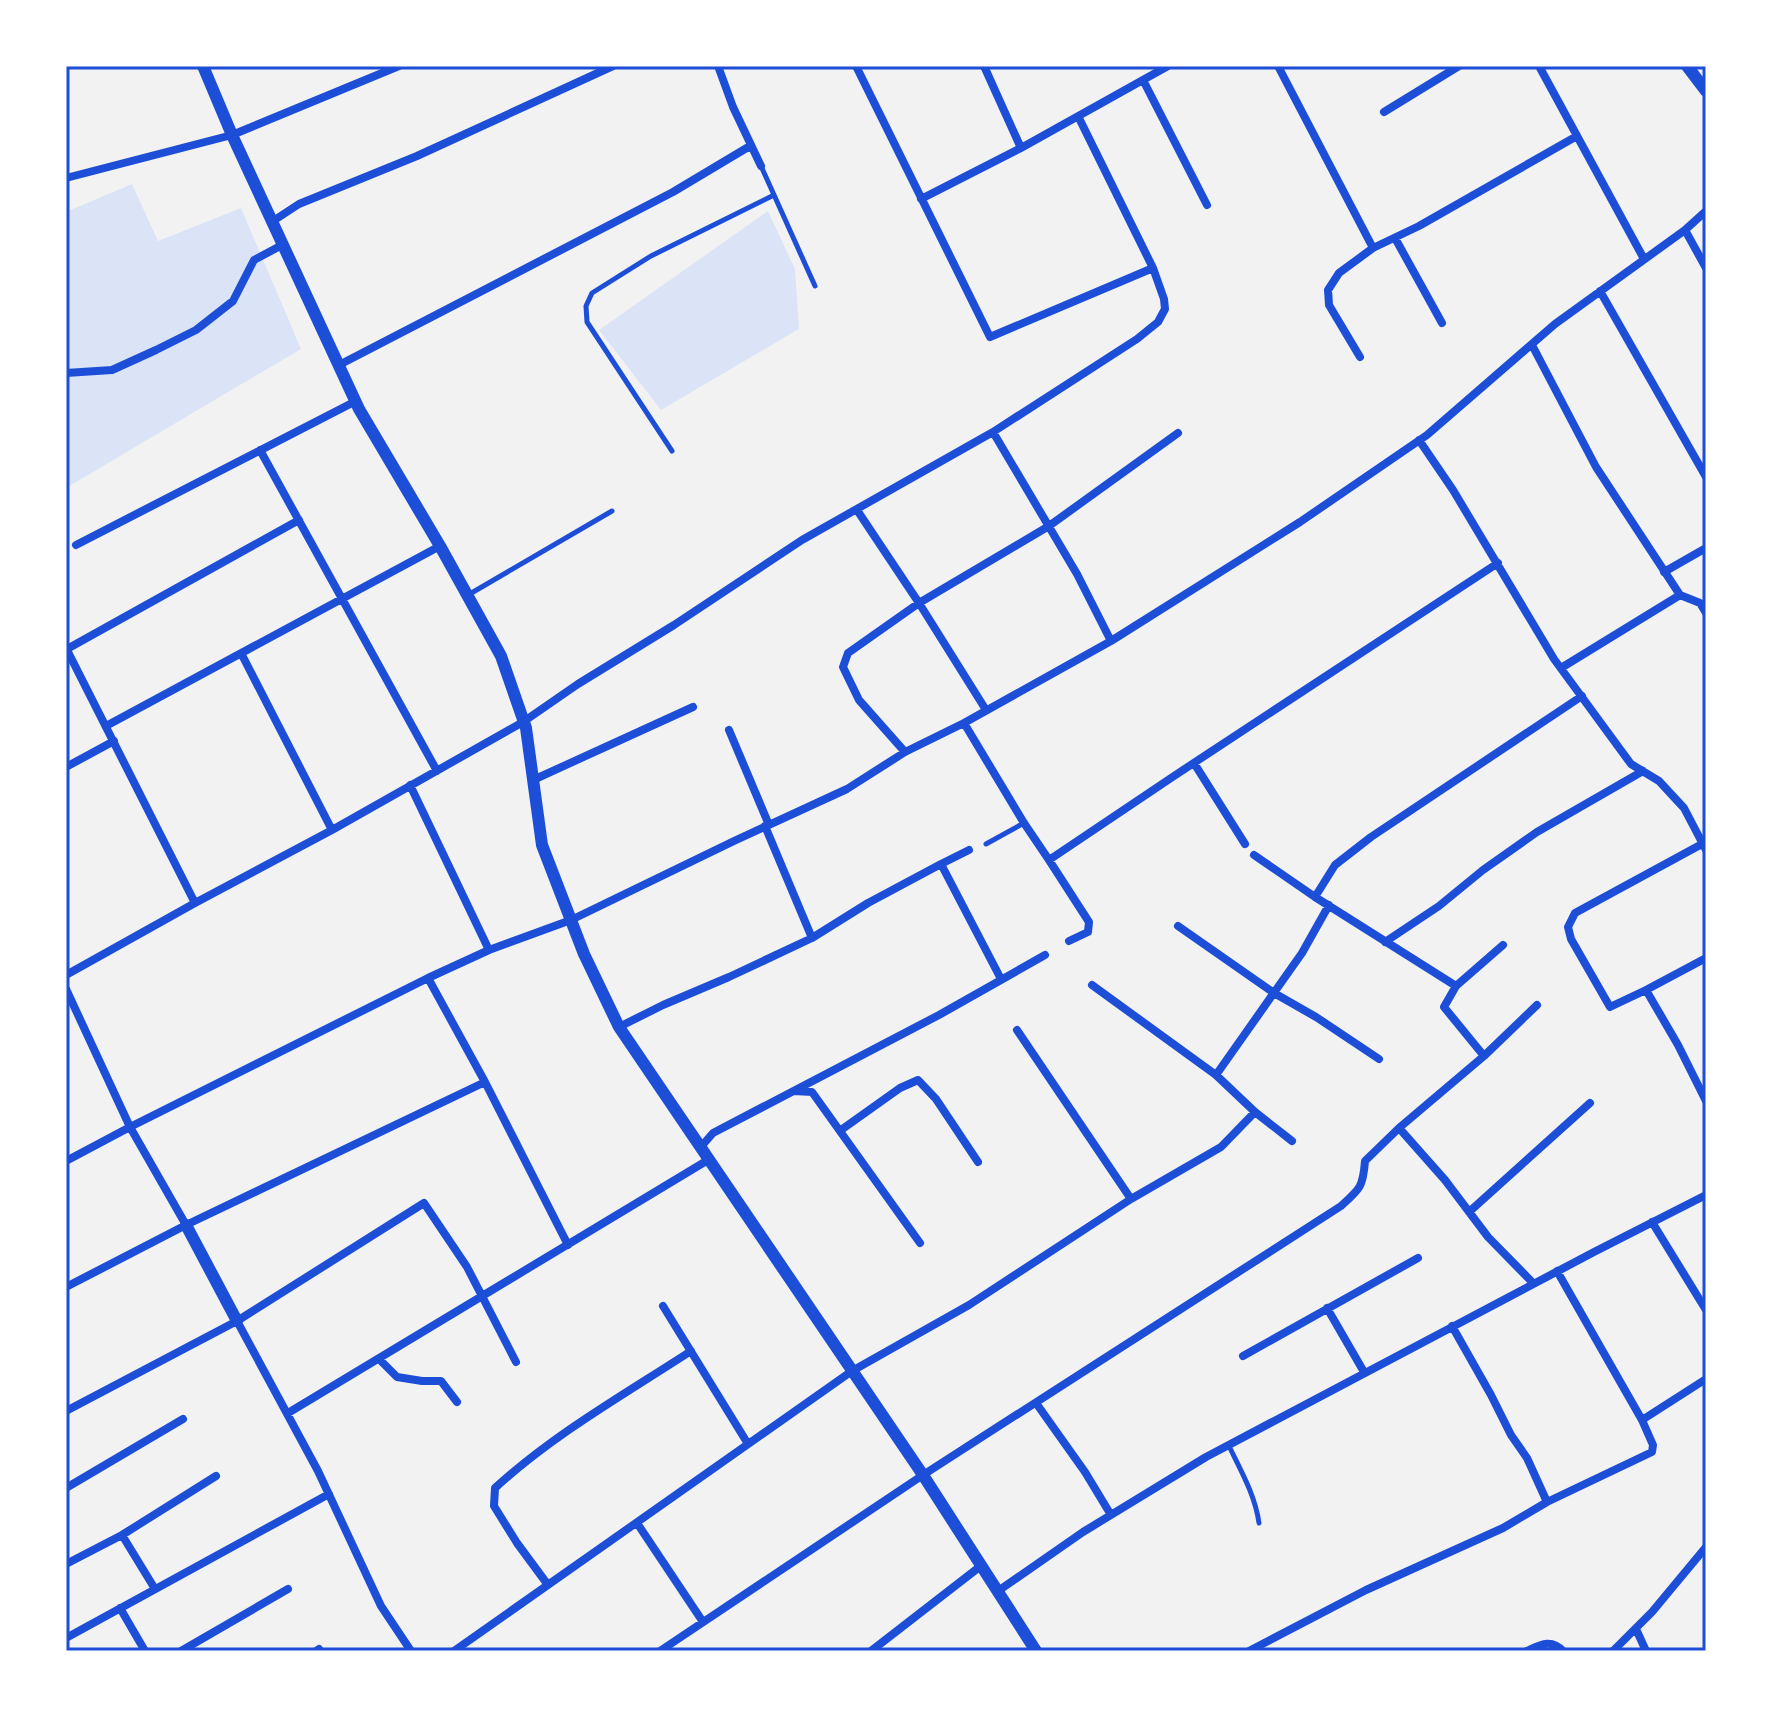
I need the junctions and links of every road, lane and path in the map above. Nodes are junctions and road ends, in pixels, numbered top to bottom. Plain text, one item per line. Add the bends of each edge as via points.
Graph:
1 (203, 66) edge
2 (399, 66) edge
3 (613, 66) edge
4 (718, 66) edge
5 (856, 66) edge
6 (984, 66) edge
7 (1168, 66) edge
8 (1278, 66) edge
9 (1459, 66) edge
10 (1539, 66) edge
11 (1687, 66) edge
12 (1143, 80) junction
13 (1706, 91) edge
14 (1384, 112) dead end
15 (1078, 116) junction
16 (232, 135) junction
17 (1577, 136) junction
18 (750, 146) junction
19 (1021, 148) junction
20 (761, 166) joint
21 (66, 178) edge
22 (774, 195) junction
23 (921, 199) junction
24 (1207, 205) dead end
25 (1706, 211) edge
26 (273, 221) junction
27 (1685, 230) junction
28 (1395, 238) junction
29 (284, 244) junction
30 (1373, 248) junction
31 (1644, 259) junction
32 (1153, 268) junction
33 (1706, 268) edge
34 (815, 286) dead end
35 (1600, 291) junction
36 (1442, 323) dead end
37 (1532, 345) junction
38 (1360, 357) dead end
39 (339, 365) junction
40 (66, 373) edge
41 (356, 401) junction
42 (993, 432) junction
43 (1178, 433) dead end
44 (1419, 440) junction
45 (260, 450) junction
46 (672, 451) dead end
47 (1706, 477) edge
48 (857, 510) junction
49 (612, 511) dead end
50 (299, 520) junction
51 (1049, 526) junction
52 (76, 545) dead end
53 (440, 546) junction
54 (1706, 548) edge
55 (1498, 563) junction
56 (1664, 572) junction
57 (468, 595) junction
58 (1680, 595) junction
59 (342, 599) junction
60 (919, 603) junction
61 (1706, 613) edge
62 (1111, 641) junction
63 (66, 648) edge
64 (241, 653) junction
65 (1561, 668) junction
66 (1582, 696) junction
67 (693, 707) dead end
68 (986, 710) junction
69 (523, 722) junction
70 (964, 723) junction
71 (106, 726) junction
72 (729, 730) dead end
73 (114, 741) junction
74 (905, 752) junction
75 (1194, 763) junction
76 (66, 767) edge
77 (437, 771) junction
78 (1643, 771) junction
79 (533, 780) junction
80 (410, 785) junction
81 (1024, 823) junction
82 (767, 826) junction
83 (332, 830) junction
84 (986, 844) dead end
85 (1245, 844) dead end
86 (1704, 847) edge
87 (969, 850) dead end
88 (1254, 855) dead end
89 (1049, 860) junction
90 (941, 864) junction
91 (1315, 897) junction
92 (195, 903) junction
93 (1329, 905) junction
94 (571, 920) junction
95 (1178, 926) dead end
96 (812, 938) junction
97 (1069, 941) dead end
98 (1385, 942) junction
99 (1503, 945) dead end
100 (489, 950) junction
101 (1045, 955) dead end
102 (1706, 958) edge
103 (66, 975) edge
104 (428, 978) junction
105 (1001, 979) junction
106 (1092, 985) dead end
107 (1456, 986) junction
108 (66, 989) edge
109 (1646, 990) junction
110 (1274, 993) junction
111 (1537, 1005) dead end
112 (619, 1027) junction
113 (1017, 1030) dead end
114 (1484, 1056) junction
115 (1379, 1059) dead end
116 (1216, 1075) junction
117 (485, 1082) junction
118 (793, 1091) junction
119 (1706, 1101) edge
120 (1590, 1103) dead end
121 (1255, 1112) junction
122 (130, 1127) junction
123 (1399, 1128) junction
124 (841, 1130) junction
125 (1292, 1141) dead end
126 (700, 1148) junction
127 (708, 1160) junction
128 (66, 1161) edge
129 (978, 1162) dead end
130 (1706, 1195) edge
131 (1131, 1199) junction
132 (1469, 1212) junction
133 (1652, 1222) junction
134 (186, 1225) junction
135 (920, 1243) dead end
136 (568, 1245) junction
137 (1418, 1258) dead end
138 (1557, 1271) junction
139 (1533, 1283) junction
140 (66, 1287) edge
141 (481, 1297) junction
142 (663, 1306) dead end
143 (1327, 1308) junction
144 (1706, 1310) edge
145 (237, 1321) junction
146 (1452, 1326) junction
147 (691, 1351) junction
148 (1243, 1356) dead end
149 (379, 1359) junction
150 (516, 1362) dead end
151 (852, 1371) junction
152 (1364, 1372) junction
153 (1706, 1379) edge
154 (457, 1402) dead end
155 (1036, 1403) junction
156 (66, 1411) edge
157 (288, 1413) junction
158 (183, 1419) dead end
159 (1642, 1420) junction
160 (748, 1444) junction
161 (1228, 1445) junction
162 (923, 1475) junction
163 (216, 1476) dead end
164 (66, 1488) edge
165 (329, 1494) junction
166 (1547, 1502) junction
167 (1111, 1515) junction
168 (637, 1523) junction
169 (1259, 1523) dead end
170 (122, 1535) junction
171 (1706, 1547) edge
172 (66, 1564) edge
173 (982, 1565) junction
174 (548, 1585) junction
175 (155, 1589) junction
176 (288, 1589) dead end
177 (998, 1591) junction
178 (120, 1608) junction
179 (703, 1622) junction
180 (1636, 1629) junction
181 (66, 1638) edge
182 (198, 1647) edge
183 (886, 1647) edge
184 (145, 1651) edge
185 (181, 1651) edge
186 (411, 1651) edge
187 (454, 1651) edge
188 (660, 1651) edge
189 (871, 1651) edge
190 (1036, 1651) edge
191 (1249, 1651) edge
192 (1527, 1651) edge
193 (1563, 1651) edge
194 (1613, 1651) edge
195 (1646, 1651) edge

1 - 16 street
2 - 16 street
3 - 26 street via 299,204
4 - 18 street
5 - 23 street
6 - 19 street
7 - 12 street
8 - 30 street
9 - 14 street
10 - 17 street
11 - 13 street
12 - 15 street
12 - 24 street
15 - 19 street
15 - 32 street
16 - 21 street
16 - 26 street
17 - 28 street
17 - 31 street
18 - 20 street
18 - 39 street via 673,192
19 - 23 street
20 - 22 lane
22 - 34 lane
22 - 46 lane via 651,256 592,293 586,306 587,322
23 - 32 street via 990,337
25 - 27 street
26 - 29 street
27 - 31 street
27 - 33 street
28 - 30 street
28 - 36 street
29 - 39 street
29 - 40 street via 254,260 233,301 196,330 112,370
30 - 38 street via 1339,273 1328,290 1329,305
31 - 35 street
32 - 42 street via 1165,309 1158,322
35 - 37 street
35 - 47 street
37 - 44 street
37 - 56 street via 1596,467
39 - 41 street
41 - 45 street
41 - 53 street
42 - 48 street
42 - 51 street
43 - 51 street
44 - 55 street
44 - 62 street
45 - 50 street
45 - 52 street
48 - 60 street
48 - 69 street via 802,540
49 - 57 lane
50 - 59 street
50 - 63 street
51 - 60 street
51 - 62 street
53 - 57 street
53 - 59 street
54 - 56 street
55 - 65 street
55 - 75 street
56 - 58 street
57 - 69 street via 501,656
58 - 61 street via 1700,603
58 - 65 street
59 - 64 street
59 - 77 street
60 - 68 street
60 - 74 street via 848,653 843,667 859,700
62 - 68 street
63 - 71 street
64 - 71 street
64 - 83 street
65 - 66 street
66 - 78 street via 1631,764
66 - 91 street via 1371,837 1335,865
67 - 79 street
68 - 70 street
69 - 77 street
69 - 79 street
70 - 74 street
70 - 81 street
71 - 73 street
72 - 82 street
73 - 76 street
73 - 92 street
74 - 82 street via 847,789
75 - 85 street
75 - 89 street
77 - 80 street
78 - 86 street via 1684,808
78 - 98 street via 1537,832
79 - 94 street via 542,845
80 - 83 street
80 - 100 street
81 - 84 lane
81 - 89 street
82 - 94 street
82 - 96 street
83 - 92 street
86 - 109 street via 1594,901 1575,913 1568,927 1610,1007
87 - 90 street
88 - 91 street
89 - 97 street via 1089,922 1088,932
90 - 96 street
90 - 105 street
91 - 93 street
92 - 103 street
93 - 98 street
93 - 110 street
94 - 100 street
94 - 112 street
95 - 110 street
96 - 112 street
98 - 107 street
99 - 107 street
100 - 104 street
101 - 105 street
102 - 109 street
104 - 117 street
104 - 122 street
105 - 118 street
106 - 116 street
107 - 114 street via 1444,1007
108 - 122 street
109 - 119 street
110 - 115 street
110 - 116 street
111 - 114 street
112 - 126 street
113 - 131 street
114 - 123 street
116 - 121 street
117 - 134 street
117 - 136 street
118 - 124 street via 812,1092
118 - 126 street via 713,1133
120 - 132 street
121 - 125 street
121 - 131 street via 1221,1147
122 - 128 street
122 - 134 street
123 - 132 street
123 - 155 street via 1365,1161 1363,1180 1341,1206
124 - 129 street via 918,1080
124 - 135 street
126 - 127 street
127 - 136 street
127 - 151 street
130 - 133 street
131 - 151 street via 969,1305
132 - 139 street
133 - 138 street
133 - 144 street
134 - 140 street
134 - 145 street
136 - 141 street
137 - 143 street
138 - 139 street
138 - 159 street
139 - 146 street
141 - 145 street via 424,1203
141 - 149 street
141 - 150 street
142 - 147 street
143 - 148 street
143 - 152 street
145 - 156 street
145 - 157 street
146 - 152 street
146 - 166 street
147 - 160 street
147 - 174 street via 555,1440 495,1488 494,1506
149 - 154 street via 397,1377 441,1381
149 - 157 street
151 - 160 street
151 - 162 street
152 - 161 street
153 - 159 street
155 - 162 street
155 - 167 street
157 - 165 street
158 - 164 street
159 - 166 street via 1652,1452
160 - 168 street
161 - 167 street
161 - 169 lane
162 - 173 street
162 - 179 street
163 - 170 street
165 - 175 street
165 - 186 street via 381,1606
166 - 191 street
167 - 177 street
168 - 174 street
168 - 179 street
170 - 172 street
170 - 175 street
171 - 180 street
173 - 177 street
173 - 183 street
174 - 187 street
175 - 178 street
176 - 182 street
177 - 190 street
178 - 181 street
178 - 184 street
179 - 188 street
180 - 194 street
180 - 195 street
182 - 185 street
183 - 189 street
192 - 193 street via 1545,1642

